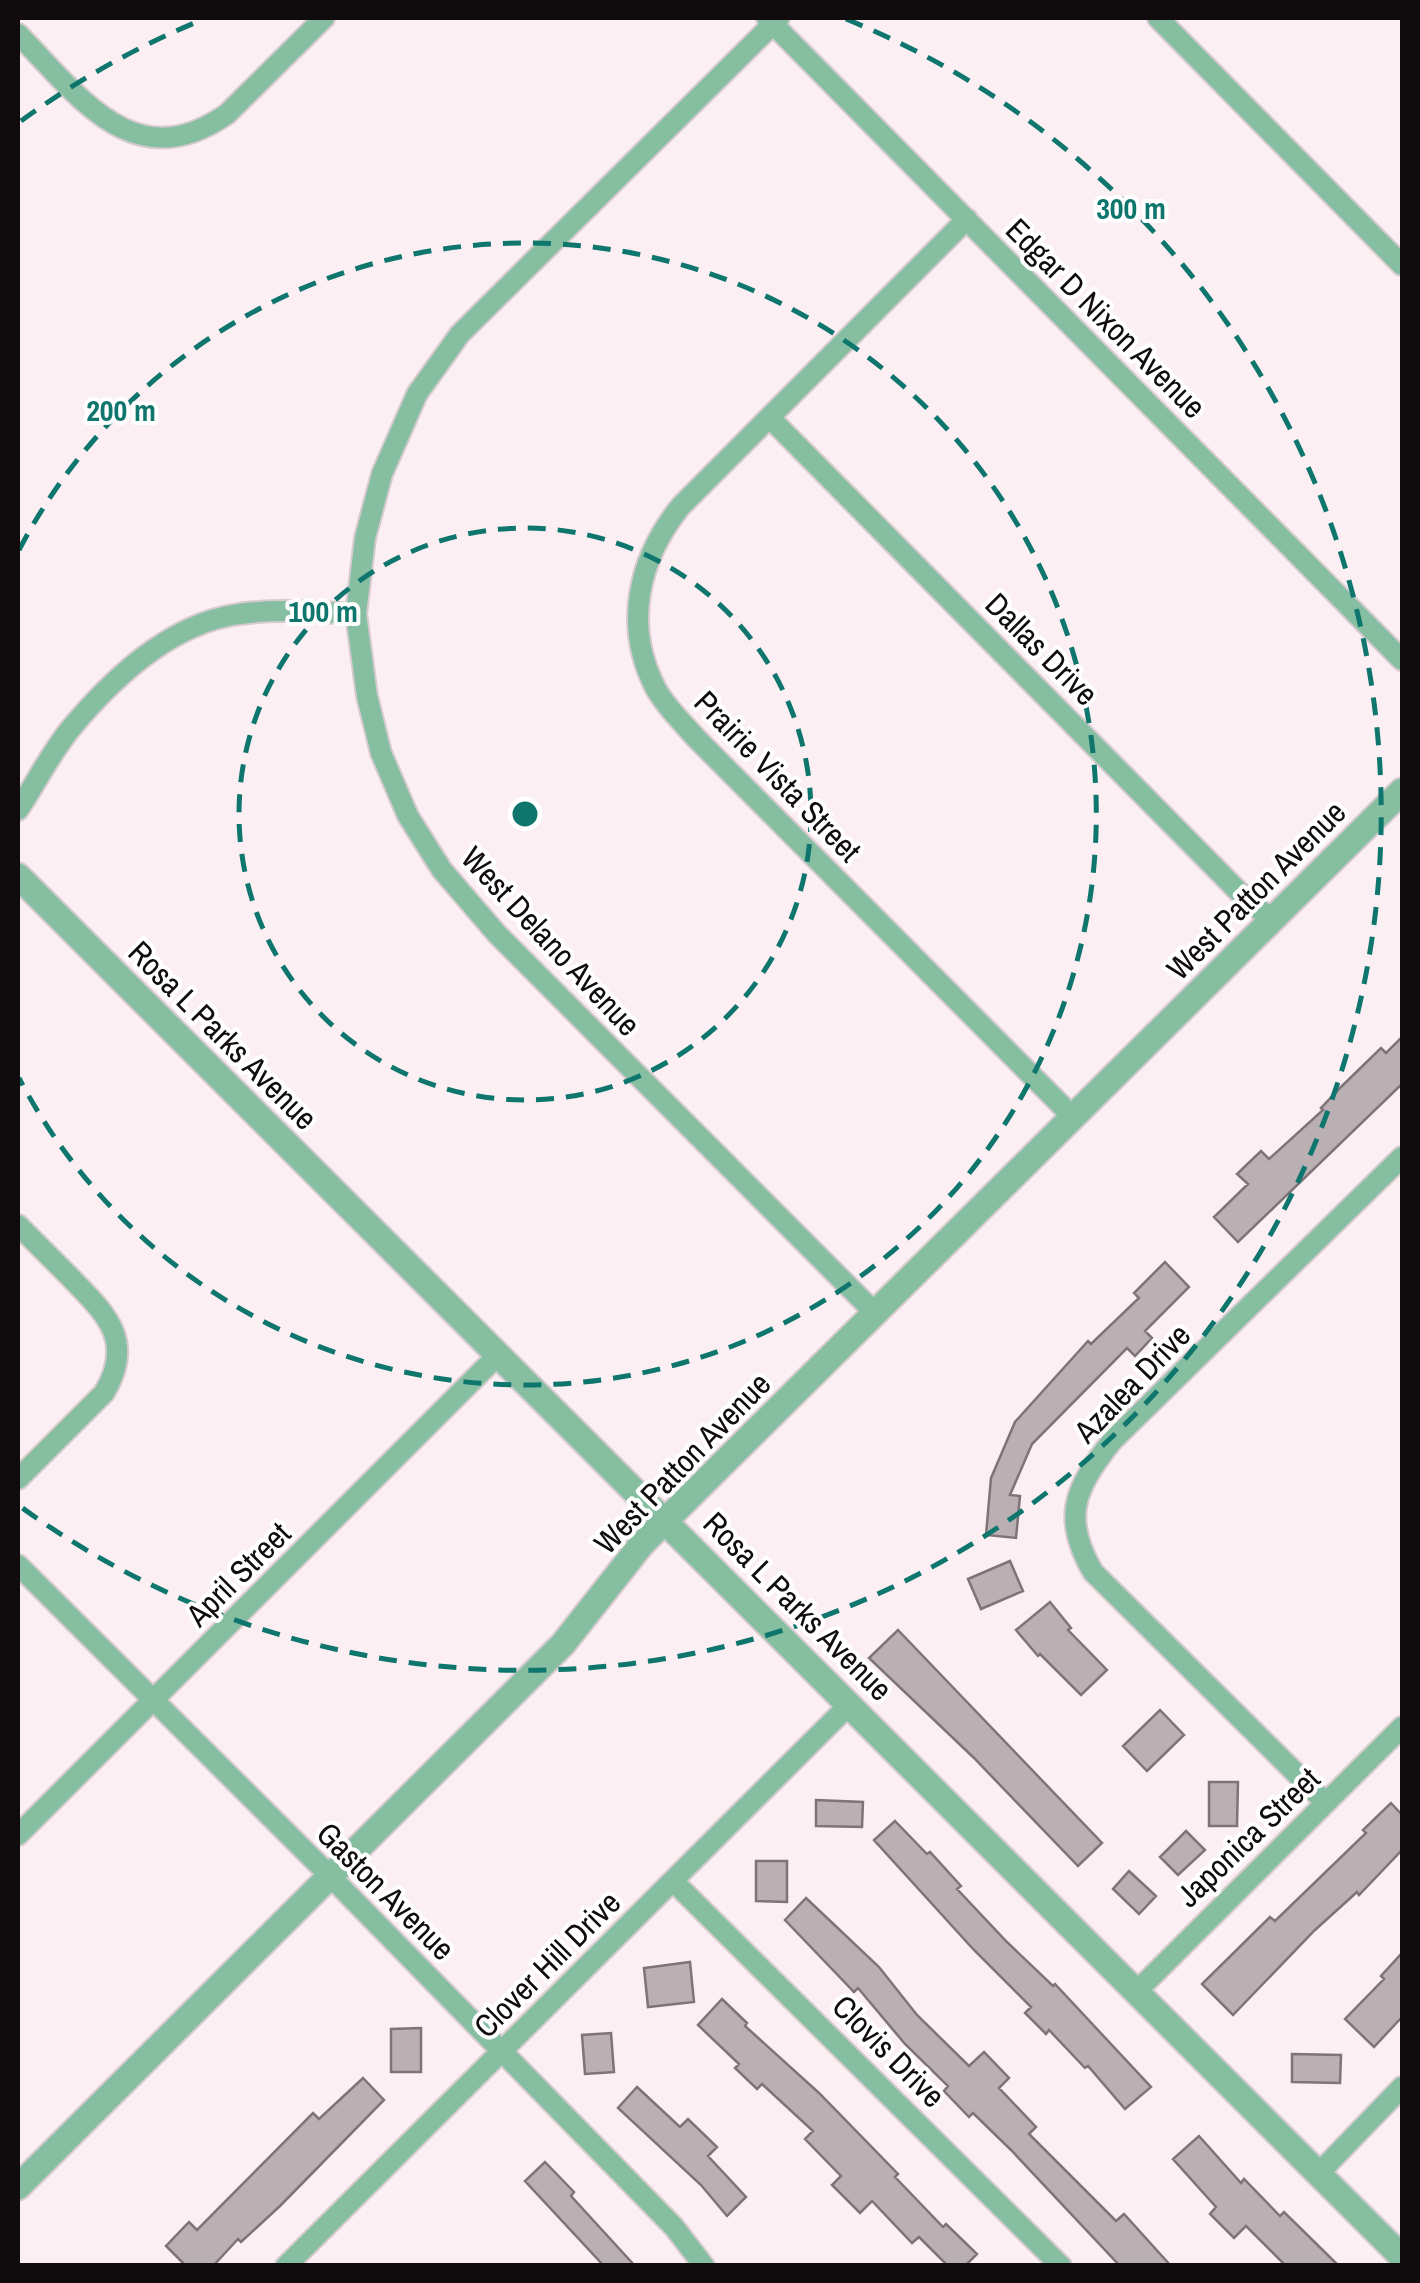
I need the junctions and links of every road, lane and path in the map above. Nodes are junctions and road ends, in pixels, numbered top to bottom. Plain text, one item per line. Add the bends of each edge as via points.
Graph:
1 (324, 18) edge
2 (1158, 18) edge
3 (773, 20) edge
4 (18, 34) edge
5 (967, 220) junction
6 (1402, 265) edge
7 (770, 418) junction
8 (356, 614) junction
9 (1402, 660) edge
10 (1402, 791) edge
11 (18, 810) edge
12 (18, 876) edge
13 (1272, 920) junction
14 (1072, 1117) junction
15 (1402, 1157) edge
16 (18, 1225) edge
17 (874, 1313) junction
18 (499, 1354) junction
19 (18, 1479) edge
20 (666, 1520) junction
21 (18, 1565) edge
22 (153, 1700) junction
23 (850, 1704) junction
24 (1402, 1727) edge
25 (1326, 1803) junction
26 (18, 1834) edge
27 (330, 1876) junction
28 (673, 1881) junction
29 (1138, 1992) junction
30 (502, 2051) junction
31 (1402, 2088) edge
32 (1319, 2172) junction
33 (18, 2187) edge
34 (1402, 2257) edge
35 (286, 2266) edge
36 (704, 2266) edge
37 (1061, 2266) edge

1 - 4 street via 226,114 208,127 166,139 142,137 106,120
2 - 6 street
3 - 5 street, Edgar D Nixon Avenue
3 - 8 street, West Delano Avenue via 483,309 436,366 404,418 382,474 365,538
5 - 7 street, Prairie Vista Street
5 - 9 street, Edgar D Nixon Avenue
7 - 13 street, Dallas Drive
7 - 14 street, Prairie Vista Street via 680,506 650,552 639,587 638,628 656,690
8 - 11 street via 232,615 166,640 72,726
8 - 17 street, West Delano Avenue via 381,753 408,816 442,870 497,934
10 - 13 street, West Patton Avenue
12 - 18 street, Rosa L Parks Avenue
13 - 14 street, West Patton Avenue
14 - 17 street, West Patton Avenue
15 - 25 street, Azalea Drive via 1112,1441 1073,1508 1074,1531 1093,1572
16 - 19 street via 103,1311 117,1344 104,1393
17 - 20 street, West Patton Avenue
18 - 20 street, Rosa L Parks Avenue
18 - 22 street, April Street
20 - 23 street, Rosa L Parks Avenue
20 - 27 street, West Patton Avenue via 563,1644
21 - 22 street, Gaston Avenue
22 - 26 street, April Street
22 - 27 street, Gaston Avenue
23 - 28 street, Clover Hill Drive
23 - 29 street, Rosa L Parks Avenue
24 - 25 street, Japonica Street
25 - 29 street, Japonica Street
27 - 30 street, Gaston Avenue
27 - 33 street, West Patton Avenue
28 - 30 street, Clover Hill Drive
28 - 37 street, Clovis Drive
29 - 32 street, Rosa L Parks Avenue
30 - 35 street, Clover Hill Drive
30 - 36 street, Gaston Avenue
31 - 32 street
32 - 34 street, Rosa L Parks Avenue

